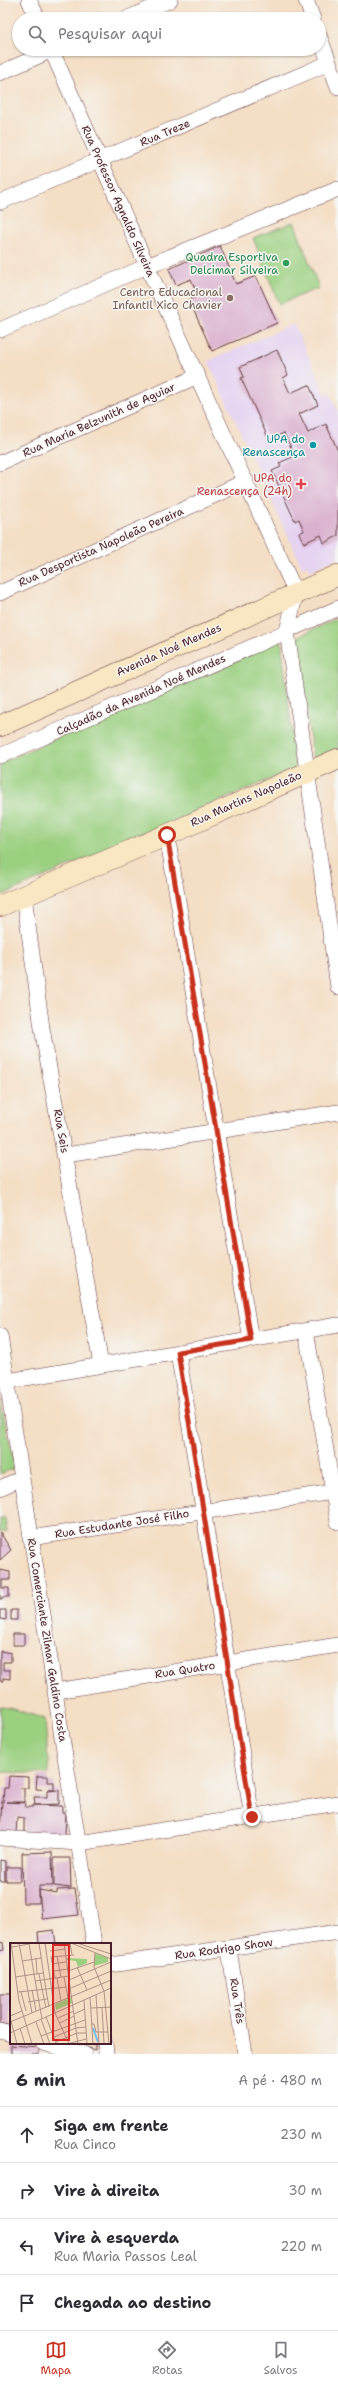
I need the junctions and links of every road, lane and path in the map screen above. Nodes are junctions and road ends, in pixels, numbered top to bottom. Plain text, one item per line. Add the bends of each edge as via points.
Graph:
1 (30, 0) edge
2 (170, 0) edge
3 (306, 0) edge
4 (35, 12) edge
5 (142, 12) edge
6 (310, 12) edge
7 (326, 55) edge
8 (39, 56) edge
9 (56, 56) edge
10 (329, 63) junction
11 (0, 73) edge
12 (338, 87) edge
13 (100, 160) junction
14 (338, 188) edge
15 (0, 202) edge
16 (147, 266) junction
17 (0, 330) edge
18 (198, 376) junction
19 (0, 463) edge
20 (246, 481) junction
21 (338, 575) edge
22 (0, 593) edge
23 (296, 593) junction
24 (338, 608) edge
25 (296, 627) dead end
26 (281, 634) dead end
27 (0, 726) edge
28 (0, 756) edge
29 (338, 759) edge
30 (307, 772) junction
31 (167, 835) junction
32 (24, 896) junction
33 (0, 906) edge
34 (338, 987) edge
35 (338, 1112) edge
36 (216, 1130) junction
37 (66, 1155) junction
38 (338, 1325) edge
39 (306, 1331) junction
40 (0, 1336) edge
41 (251, 1340) junction
42 (178, 1352) junction
43 (101, 1365) junction
44 (8, 1381) junction
45 (22, 1478) junction
46 (0, 1488) edge
47 (333, 1492) junction
48 (204, 1512) junction
49 (338, 1522) edge
50 (30, 1538) junction
51 (338, 1645) edge
52 (229, 1663) junction
53 (56, 1691) junction
54 (338, 1803) edge
55 (252, 1817) junction
56 (0, 1838) edge
57 (79, 1843) junction
58 (338, 1932) edge
59 (94, 1943) edge
60 (229, 1949) junction
61 (111, 1964) edge
62 (0, 2031) edge
63 (10, 2034) edge
64 (47, 2044) edge
65 (105, 2044) edge
66 (84, 2054) edge
67 (106, 2054) edge
68 (245, 2054) edge

1 - 4 street
2 - 5 street
3 - 6 street
7 - 10 street
8 - 11 street
9 - 13 street, Rua Professor Agnaldo Silveira
10 - 12 street
10 - 13 street, Rua Treze
13 - 15 street, Rua Treze
13 - 16 street, Rua Professor Agnaldo Silveira
14 - 16 street
16 - 17 street
16 - 18 street, Rua Professor Agnaldo Silveira
18 - 19 street, Rua Maria Belzunith de Aguiar
18 - 20 street, Rua Professor Agnaldo Silveira
20 - 22 street, Rua Desportista Napoleão Pereira
20 - 23 street, Rua Professor Agnaldo Silveira
21 - 23 main road, Avenida Noé Mendes
23 - 27 main road, Avenida Noé Mendes
23 - 30 street via 288,631
24 - 25 street
26 - 28 street, Calçadão da Avenida Noé Mendes
29 - 30 main road, Rua Martins Napoleão
30 - 31 main road, Rua Martins Napoleão
30 - 34 street
31 - 32 main road, Rua Martins Napoleão
31 - 36 street
32 - 33 main road, Rua Martins Napoleão
32 - 37 street, Rua Seis via 42,1028
35 - 36 street
36 - 37 street
36 - 41 street
37 - 43 street, Rua Seis
38 - 39 street
39 - 41 street
39 - 47 street
40 - 44 street, Rua Comerciante Zilmar Galdino Costa
41 - 42 street
42 - 43 street
42 - 48 street
43 - 44 street
44 - 45 street, Rua Comerciante Zilmar Galdino Costa
45 - 46 street
45 - 50 street, Rua Comerciante Zilmar Galdino Costa
47 - 48 street, Rua Estudante José Filho
47 - 49 street
48 - 50 street, Rua Estudante José Filho
48 - 52 street
50 - 53 street, Rua Comerciante Zilmar Galdino Costa
51 - 52 street, Rua Quatro
52 - 53 street, Rua Quatro
52 - 55 street
53 - 57 street, Rua Comerciante Zilmar Galdino Costa
54 - 55 street
55 - 57 street
56 - 57 street
57 - 59 street, Rua Comerciante Zilmar Galdino Costa
58 - 60 street, Rua Rodrigo Show
60 - 61 street, Rua Rodrigo Show
60 - 68 street, Rua Três
62 - 63 street
64 - 66 street
65 - 67 street

